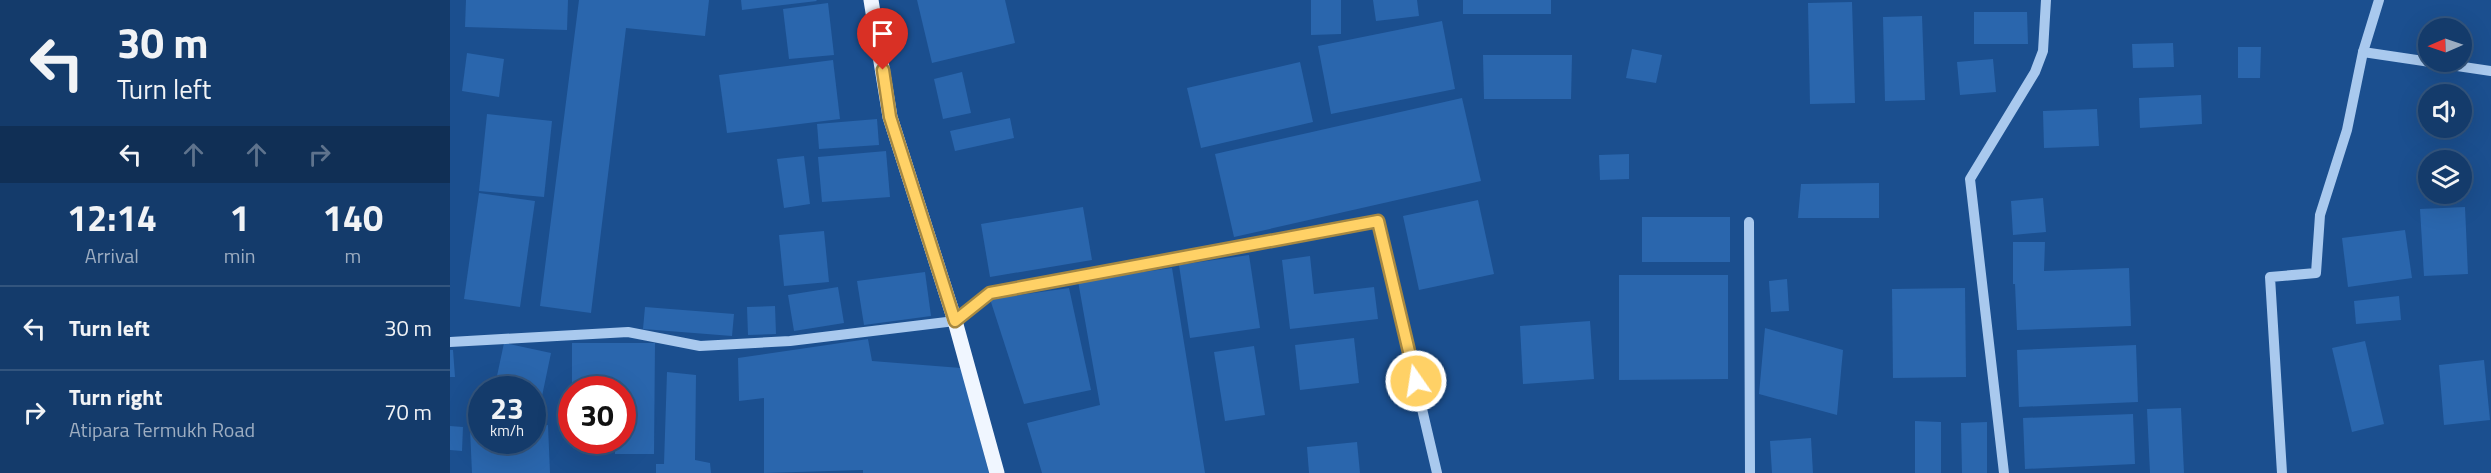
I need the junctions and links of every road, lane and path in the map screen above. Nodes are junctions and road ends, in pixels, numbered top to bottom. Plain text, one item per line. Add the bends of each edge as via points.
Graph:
1 (872, 0) edge
2 (2046, 0) edge
3 (2379, 0) edge
4 (2363, 52) junction
5 (2491, 71) edge
6 (1749, 222) dead end
7 (955, 321) junction
8 (450, 342) edge
9 (997, 473) edge
10 (1437, 473) edge
11 (1750, 473) edge
12 (2004, 473) edge
13 (2282, 473) edge

1 - 7 main road via 890,117
2 - 12 street via 2043,51 2036,72 1970,179
3 - 4 street
4 - 5 street
4 - 13 street via 2347,130 2320,215 2316,273 2270,277
6 - 11 street
7 - 8 street via 790,341 700,346 628,332
7 - 9 main road
7 - 10 street via 990,293 1378,221

